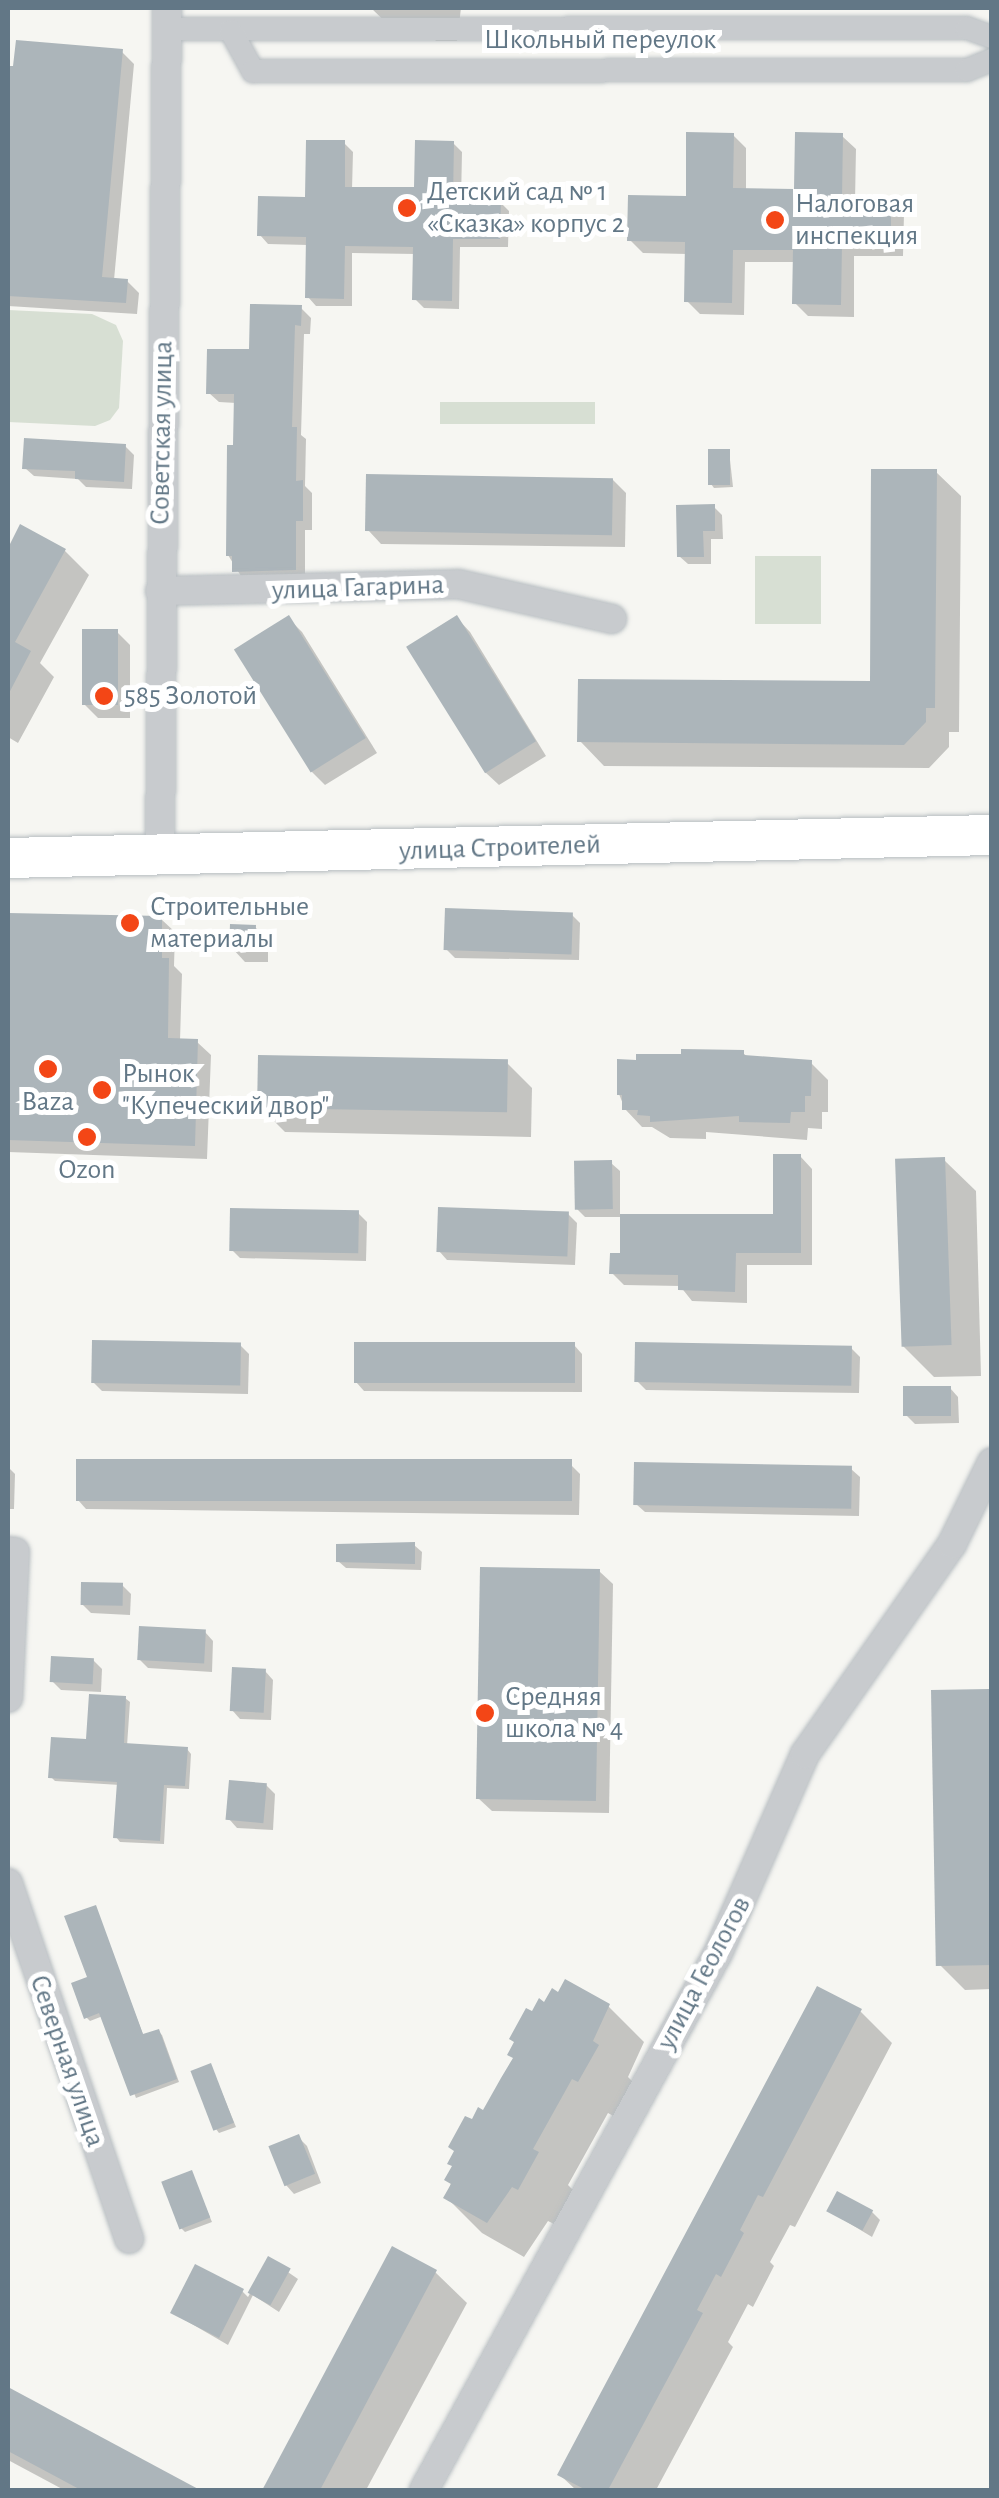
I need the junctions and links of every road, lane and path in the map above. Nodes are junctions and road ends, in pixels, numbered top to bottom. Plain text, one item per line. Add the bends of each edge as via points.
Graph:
1 (167, 18) edge
2 (230, 31) junction
3 (992, 37) edge
4 (992, 60) edge
5 (160, 592) junction
6 (612, 619) dead end
7 (992, 836) edge
8 (8, 858) edge
9 (160, 858) junction
10 (992, 1462) edge
11 (11, 1552) edge
12 (8, 1698) edge
13 (8, 1883) edge
14 (129, 2238) dead end
15 (424, 2490) edge

1 - 2 street, Школьный переулок
1 - 5 street, Советская улица
2 - 3 street, Школьный переулок via 967,28
2 - 4 street, Школьный переулок via 252,70 967,70
5 - 6 street, улица Гагарина via 458,584
5 - 9 street, Советская улица
7 - 9 main road, улица Строителей
8 - 9 main road, улица Строителей
10 - 15 street, улица Геологов via 952,1544 805,1754 718,1953
11 - 12 street
13 - 14 street, Северная улица

